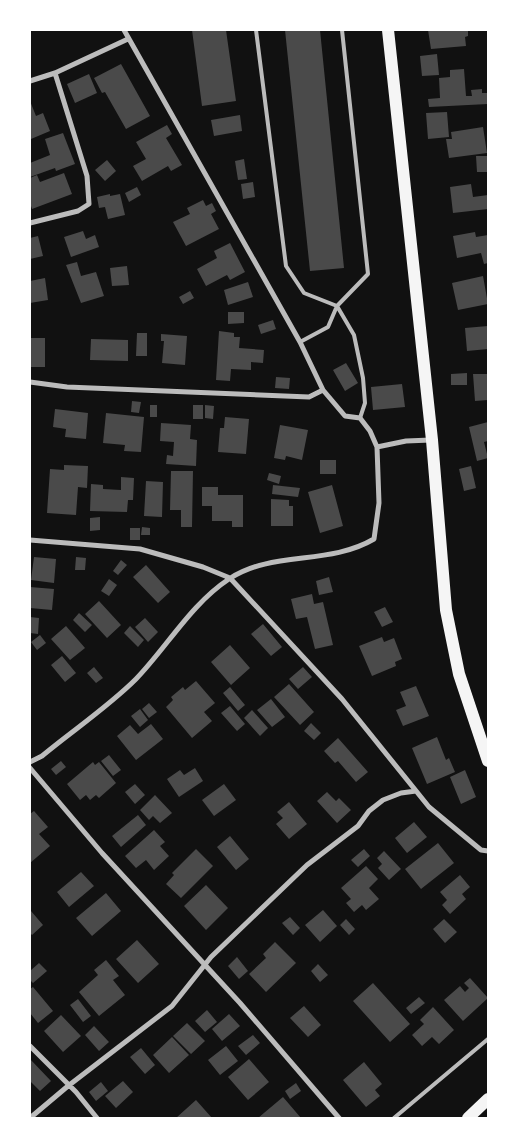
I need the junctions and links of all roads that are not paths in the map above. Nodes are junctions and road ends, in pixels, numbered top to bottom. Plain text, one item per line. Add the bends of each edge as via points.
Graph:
1 (124, 30) edge
2 (256, 30) edge
3 (342, 30) edge
4 (388, 30) edge
5 (128, 39) junction
6 (55, 73) junction
7 (30, 81) edge
8 (30, 223) edge
9 (337, 306) junction
10 (300, 342) junction
11 (30, 382) edge
12 (323, 390) junction
13 (360, 418) junction
14 (432, 440) junction
15 (377, 447) junction
16 (30, 540) edge
17 (230, 578) junction
18 (488, 761) edge
19 (30, 762) edge
20 (30, 768) edge
21 (416, 791) junction
22 (488, 851) edge
23 (204, 966) junction
24 (488, 1039) edge
25 (30, 1046) edge
26 (68, 1086) junction
27 (488, 1099) edge
28 (30, 1118) edge
29 (97, 1118) edge
30 (339, 1118) edge
31 (394, 1118) edge
32 (468, 1118) edge

1 - 5 street
2 - 9 lane via 286,266 304,293
3 - 9 lane via 368,274
4 - 14 main road
5 - 6 street
5 - 10 street
6 - 7 street
6 - 8 street via 87,176 89,204 78,212
9 - 10 lane via 328,328
9 - 13 lane via 354,335 363,378 365,403
10 - 12 street
11 - 12 street via 67,387 309,397
12 - 13 street via 346,416
13 - 15 street
14 - 15 street
14 - 18 main road via 446,610 460,674
15 - 17 street via 379,504 374,539 356,550 272,561
16 - 17 street via 140,550 204,566
17 - 19 street via 209,595 135,680 42,756
17 - 21 street via 342,699
20 - 23 street
21 - 22 street via 429,807 481,850
21 - 23 street via 382,800 368,811 358,826 308,865
23 - 26 street via 172,1006
23 - 30 street
24 - 31 lane
25 - 26 street
26 - 28 street
26 - 29 street
27 - 32 main road

